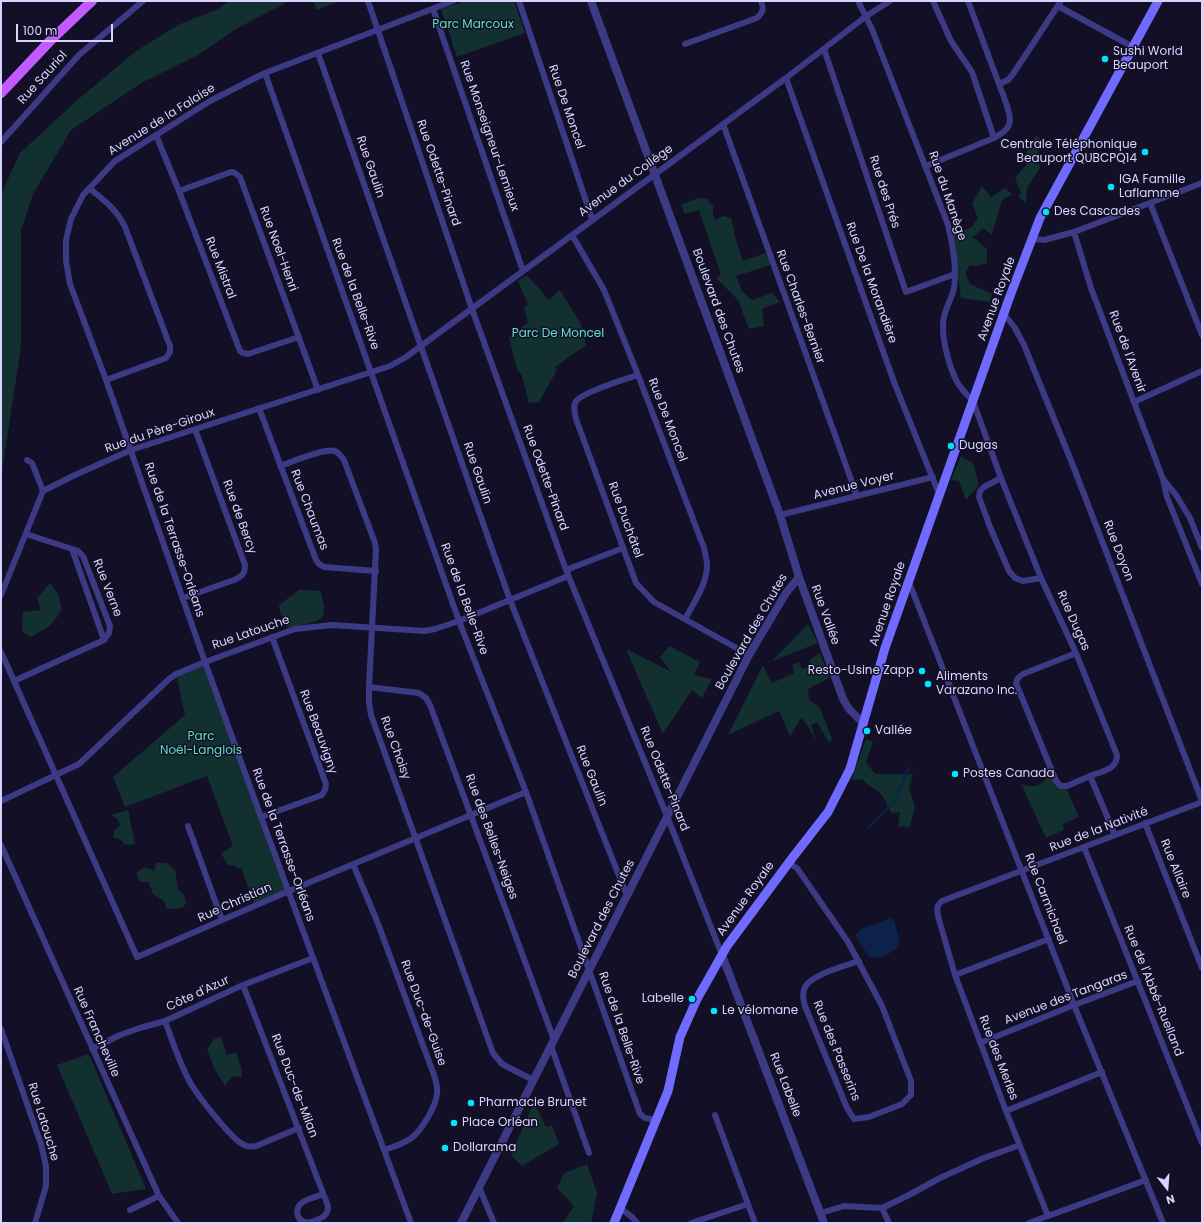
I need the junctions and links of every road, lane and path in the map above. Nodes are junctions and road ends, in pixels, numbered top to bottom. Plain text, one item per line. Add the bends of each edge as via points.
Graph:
1 (92, 1) edge
2 (143, 1) edge
3 (368, 1) edge
4 (453, 1) edge
5 (519, 1) edge
6 (591, 1) edge
7 (761, 1) edge
8 (858, 1) edge
9 (890, 1) edge
10 (934, 1) edge
11 (968, 1) edge
12 (1158, 1) edge
13 (443, 3) edge
14 (1059, 3) edge
15 (433, 9) junction
16 (866, 18) junction
17 (378, 30) junction
18 (686, 44) dead end
19 (1133, 47) junction
20 (824, 49) junction
21 (318, 53) junction
22 (264, 73) junction
23 (786, 78) junction
24 (999, 84) junction
25 (1, 93) edge
26 (723, 124) junction
27 (156, 135) junction
28 (994, 138) junction
29 (1, 142) edge
30 (926, 166) junction
31 (655, 174) junction
32 (1202, 183) edge
33 (90, 188) junction
34 (179, 190) junction
35 (1150, 203) junction
36 (592, 219) junction
37 (1074, 232) junction
38 (572, 235) junction
39 (1032, 239) junction
40 (523, 271) junction
41 (955, 274) junction
42 (472, 309) junction
43 (1004, 314) junction
44 (1202, 335) edge
45 (299, 336) junction
46 (421, 347) junction
47 (371, 372) junction
48 (1202, 372) edge
49 (638, 375) junction
50 (106, 380) junction
51 (318, 390) junction
52 (973, 401) junction
53 (1134, 402) junction
54 (259, 408) junction
55 (195, 429) junction
56 (130, 450) junction
57 (27, 460) dead end
58 (280, 466) junction
59 (933, 477) junction
60 (1001, 478) junction
61 (1163, 479) junction
62 (43, 491) junction
63 (939, 494) junction
64 (857, 496) junction
65 (780, 515) junction
66 (26, 534) junction
67 (623, 548) junction
68 (1202, 548) edge
69 (72, 549) junction
70 (376, 571) junction
71 (567, 573) junction
72 (799, 577) junction
73 (1042, 578) junction
74 (909, 582) junction
75 (1202, 584) edge
76 (1, 595) edge
77 (183, 598) junction
78 (510, 600) junction
79 (685, 619) junction
80 (459, 621) junction
81 (373, 628) junction
82 (272, 637) junction
83 (104, 640) junction
84 (1, 652) edge
85 (1076, 653) junction
86 (749, 656) junction
87 (205, 662) junction
88 (14, 681) junction
89 (369, 687) junction
90 (863, 724) junction
91 (55, 776) junction
92 (1090, 776) junction
93 (526, 792) junction
94 (1, 801) edge
95 (1202, 802) edge
96 (471, 815) junction
97 (667, 816) junction
98 (261, 817) junction
99 (1145, 823) junction
100 (188, 826) dead end
101 (1115, 835) junction
102 (415, 838) junction
103 (1, 845) edge
104 (1084, 847) junction
105 (788, 863) junction
106 (353, 864) junction
107 (1022, 871) junction
108 (289, 891) junction
109 (627, 896) junction
110 (938, 904) joint
111 (222, 920) junction
112 (1049, 939) junction
113 (722, 955) junction
114 (313, 958) junction
115 (1200, 958) edge
116 (858, 961) junction
117 (1202, 968) edge
118 (589, 970) junction
119 (955, 975) junction
120 (1138, 982) junction
121 (243, 985) junction
122 (1074, 1005) junction
123 (165, 1021) junction
124 (1, 1029) edge
125 (552, 1043) junction
126 (980, 1043) junction
127 (92, 1049) junction
128 (1102, 1072) junction
129 (534, 1080) junction
130 (1006, 1111) junction
131 (715, 1115) dead end
132 (657, 1120) junction
133 (298, 1128) junction
134 (1202, 1143) edge
135 (1020, 1146) junction
136 (384, 1150) junction
137 (590, 1153) dead end
138 (1146, 1180) junction
139 (479, 1187) junction
140 (323, 1194) junction
141 (159, 1196) junction
142 (748, 1204) junction
143 (620, 1208) junction
144 (882, 1208) junction
145 (130, 1210) dead end
146 (821, 1214) junction
147 (1048, 1216) junction
148 (410, 1222) edge
149 (35, 1223) edge
150 (178, 1223) edge
151 (403, 1223) edge
152 (461, 1223) edge
153 (494, 1223) edge
154 (614, 1223) edge
155 (637, 1223) edge
156 (691, 1223) edge
157 (755, 1223) edge
158 (824, 1223) edge
159 (889, 1223) edge
160 (1029, 1223) edge
161 (1163, 1223) edge

1 - 25 main road via 50,40
2 - 29 street, Rue Sauriol via 79,55
3 - 17 street, Rue Odette-Pinard
4 - 13 street, Avenue de la Falaise
5 - 36 street, Rue De Moncel
6 - 31 street, Boulevard des Chutes
7 - 18 street via 762,13 757,18
8 - 16 street, Rue du Manège
9 - 16 street, Avenue du Collège
10 - 28 street via 951,41 972,72
11 - 24 street
12 - 19 main road, Avenue Royale
13 - 15 street, Avenue de la Falaise
14 - 19 street
14 - 24 street via 1013,74
15 - 17 street, Avenue de la Falaise
15 - 40 street, Rue Monseigneur-Lemieux
16 - 20 street, Avenue du Collège
16 - 30 street, Rue du Manège
17 - 21 street, Avenue de la Falaise
17 - 42 street, Rue Odette-Pinard
19 - 39 main road, Avenue Royale via 1040,218
20 - 23 street, Avenue du Collège
20 - 41 street, Rue des Prés via 906,292
21 - 22 street, Avenue de la Falaise
21 - 46 street, Rue Gaulin
22 - 27 street, Avenue de la Falaise via 210,101
22 - 47 street, Rue de la Belle-Rive
23 - 26 street, Avenue du Collège
23 - 59 street, Rue De la Morandière via 894,382
24 - 28 street via 1010,116 1010,125
26 - 31 street, Avenue du Collège
26 - 64 street, Rue Charles-Bernier
27 - 33 street, Avenue de la Falaise via 115,162
27 - 34 street, Rue Mistral
28 - 30 street
30 - 41 street, Rue du Manège via 948,225
31 - 36 street, Avenue du Collège
31 - 65 street, Boulevard des Chutes
32 - 35 street
33 - 50 street, Avenue de la Falaise via 83,195 71,219 66,240 66,261 70,284
33 - 50 street via 120,216 170,346 166,358
34 - 45 street, Rue Mistral via 240,351 248,354
34 - 45 street, Rue Noel-Henri via 231,172 240,177
35 - 37 street
35 - 44 street
36 - 38 street, Avenue du Collège
37 - 39 street via 1044,240
37 - 53 street, Rue de l'Avenir via 1091,288
38 - 40 street, Avenue du Collège
38 - 49 street, Rue De Moncel via 604,290
39 - 43 main road, Avenue Royale
40 - 42 street, Avenue du Collège
41 - 52 street, Rue du Manège via 954,289 944,317 944,331 957,382
42 - 46 street, Avenue du Collège
42 - 71 street, Rue Odette-Pinard
43 - 52 main road, Avenue Royale
43 - 95 street, Rue Doyon via 1024,345
45 - 51 street, Rue Noel-Henri
46 - 47 street, Avenue du Collège via 390,366
46 - 78 street, Rue Gaulin
47 - 51 street, Rue du Père-Giroux
47 - 80 street, Rue de la Belle-Rive
48 - 53 street
49 - 67 street, Rue Duchâtel via 580,397 575,402 574,409
49 - 79 street, Rue De Moncel via 704,548 707,563 700,591
50 - 56 street, Avenue de la Falaise
51 - 54 street, Rue du Père-Giroux
52 - 60 street, Rue Dugas
52 - 63 main road, Avenue Royale
53 - 61 street, Rue de l'Avenir
54 - 55 street, Rue du Père-Giroux
54 - 58 street, Rue Chaumas
55 - 56 street, Rue du Père-Giroux
55 - 77 street, Rue de Bercy via 245,565 245,572 234,580
56 - 62 street, Rue du Père-Giroux
56 - 77 street, Rue de la Terrasse-Orléans
57 - 62 street via 32,463
58 - 70 street, Rue Chaumas via 319,564 324,567
58 - 70 street, Rue Choisy via 326,451 340,454 375,543
59 - 63 street, Rue De la Morandière
59 - 64 street, Avenue Voyer
60 - 73 street, Rue Dugas
60 - 73 street via 980,492 979,497 990,528 1009,571 1015,578 1023,581
61 - 68 street, Rue de l'Avenir via 1190,518
61 - 75 street, Rue de l'Avenir via 1167,497
62 - 66 street
63 - 74 main road, Avenue Royale
64 - 65 street, Avenue Voyer
65 - 72 street, Boulevard des Chutes
66 - 69 street, Rue Verne
66 - 76 street
67 - 71 street, Rue Latouche
67 - 79 street, Rue Duchâtel via 636,583 654,602
69 - 83 street, Rue Verne
69 - 83 street, Rue Verne via 83,556 110,626 110,633
70 - 81 street, Rue Choisy
71 - 78 street, Rue Latouche
71 - 97 street, Rue Odette-Pinard
72 - 86 street, Boulevard des Chutes via 786,593
72 - 90 street, Rue Vallée via 843,698
73 - 85 street, Rue Dugas
74 - 90 main road, Avenue Royale via 885,648
74 - 107 street, Rue Carmichael
77 - 87 street, Rue de la Terrasse-Orléans
78 - 80 street, Rue Latouche
78 - 109 street, Rue Gaulin
79 - 86 street, Rue Duchâtel
80 - 81 street, Rue Latouche via 424,631
80 - 93 street, Rue de la Belle-Rive
81 - 82 street, Rue Latouche via 311,626
81 - 89 street, Rue Choisy
82 - 87 street, Rue Latouche
82 - 98 street, Rue Beauvigny via 326,790 322,795
83 - 88 street
84 - 88 street
85 - 92 street, Rue Dugas via 1117,755 1117,761 1112,767
85 - 92 street, Rue Dugas via 1023,674 1016,683 1056,781 1060,786 1067,786
86 - 97 street, Boulevard des Chutes
87 - 91 street, Rue Latouche via 169,679 79,764
87 - 98 street, Rue de la Terrasse-Orléans
88 - 91 street
89 - 96 street, Rue des Belles-Neiges via 419,693 426,698
89 - 102 street, Rue Choisy via 371,715
90 - 105 main road, Avenue Royale via 850,769 828,812
91 - 94 street, Rue Latouche
91 - 111 street, Rue Christian via 136,957
92 - 101 street
93 - 96 street, Rue Christian
93 - 118 street, Rue de la Belle-Rive
95 - 99 street, Rue de la Nativité
96 - 102 street, Rue Christian
96 - 125 street, Rue des Belles-Neiges
97 - 109 street, Boulevard des Chutes
97 - 113 street, Rue Odette-Pinard
98 - 108 street, Rue de la Terrasse-Orléans
99 - 101 street, Rue de la Nativité
99 - 115 street, Rue Allaire
100 - 111 street
101 - 104 street, Rue de la Nativité
102 - 106 street, Rue Christian
102 - 129 street, Rue Choisy via 493,1053 502,1064
103 - 127 street, Rue Francheville
104 - 107 street, Rue de la Nativité
104 - 120 street, Rue de l'Abbé-Ruelland
105 - 113 main road, Avenue Royale
105 - 116 street, Rue des Passerins via 797,868 848,942
106 - 108 street, Rue Christian
106 - 136 street, Rue Duc-de-Guise via 377,921 437,1086 437,1094 428,1118 419,1132 398,1146
107 - 110 street, Rue de la Nativité
107 - 112 street, Rue Carmichael
108 - 111 street, Rue Christian
108 - 114 street, Rue de la Terrasse-Orléans
109 - 118 street, Boulevard des Chutes
110 - 119 street, Rue des Merles via 938,916
112 - 119 street
112 - 122 street, Rue Carmichael
113 - 132 main road, Avenue Royale via 680,1037 668,1090
113 - 146 street, Rue Labelle
114 - 121 street, Côte d'Azur
114 - 136 street, Rue de la Terrasse-Orléans
115 - 117 street, Rue Allaire
116 - 116 street, Rue des Passerins via 882,1006 911,1081 911,1095 902,1104 869,1118 854,1119 803,997 805,987 814,978
118 - 125 street, Boulevard des Chutes
118 - 132 street, Rue de la Belle-Rive via 640,1114 645,1118
119 - 126 street, Rue des Merles
120 - 122 street, Avenue des Tangaras
120 - 134 street, Rue de l'Abbé-Ruelland
121 - 123 street, Côte d'Azur
121 - 133 street, Rue Duc-de-Milan
122 - 126 street, Avenue des Tangaras
122 - 128 street, Rue Carmichael
123 - 127 street, Côte d'Azur via 120,1035
123 - 133 street via 191,1084 239,1142 248,1147 256,1146
124 - 149 street, Rue Latouche via 41,1144 46,1166 46,1186
125 - 129 street, Boulevard des Chutes
125 - 137 street, Rue des Belles-Neiges
126 - 130 street, Rue des Merles
127 - 141 street, Rue Francheville
128 - 130 street
128 - 138 street, Rue Carmichael
129 - 139 street, Boulevard des Chutes
130 - 135 street, Rue des Merles
131 - 142 street
132 - 143 main road, Avenue Royale
133 - 140 street, Rue Duc-de-Milan
135 - 144 street via 984,1158
135 - 147 street, Rue des Merles
136 - 148 street, Rue de la Terrasse-Orléans
138 - 147 street
138 - 161 street, Rue Carmichael
139 - 152 street, Boulevard des Chutes
139 - 153 street
140 - 140 street, Rue Duc-de-Milan via 328,1206 326,1215 307,1223 302,1220 297,1213 299,1205
141 - 145 street
141 - 150 street, Rue Francheville
142 - 156 street
142 - 157 street
143 - 154 main road, Avenue Royale
143 - 155 street
144 - 146 street via 844,1206
144 - 159 street
146 - 158 street, Rue Labelle
147 - 160 street
148 - 151 street

